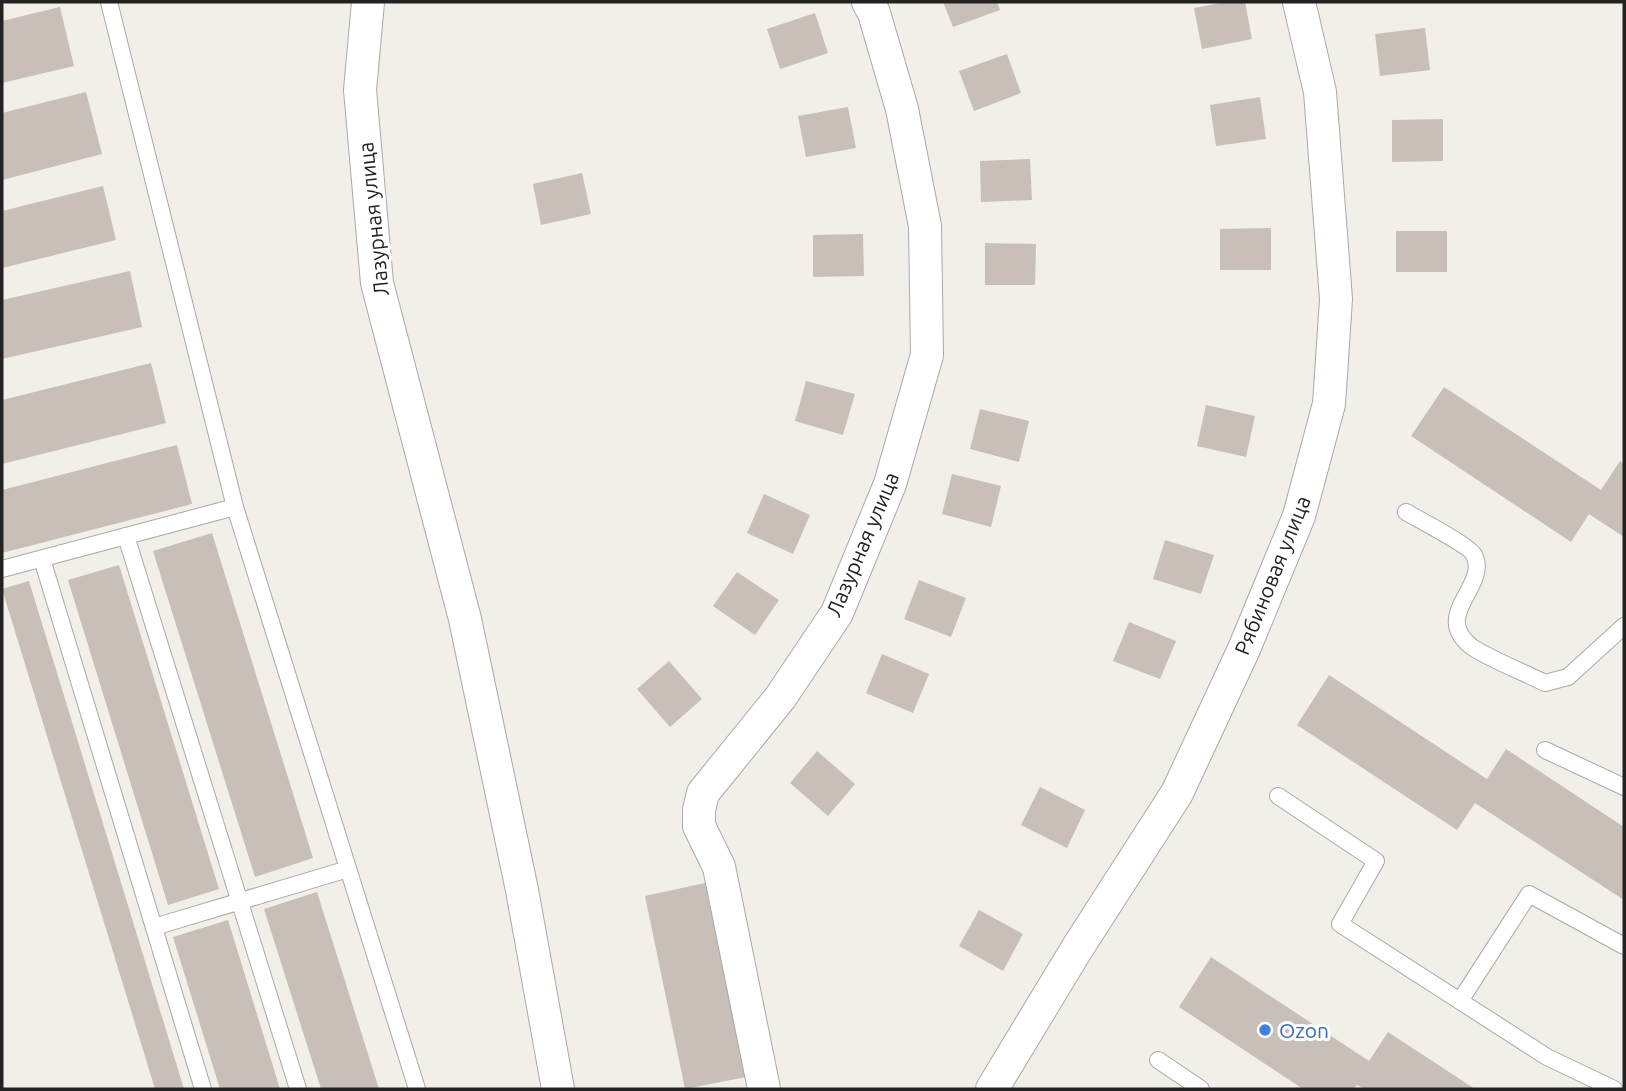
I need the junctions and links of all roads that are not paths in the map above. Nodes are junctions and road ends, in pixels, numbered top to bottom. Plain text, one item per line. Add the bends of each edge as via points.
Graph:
1 (109, 2) edge
2 (368, 2) edge
3 (868, 2) edge
4 (1299, 2) edge
5 (235, 507) junction
6 (1406, 512) dead end
7 (126, 536) junction
8 (42, 559) junction
9 (2, 569) edge
10 (1624, 626) edge
11 (1545, 750) dead end
12 (1624, 787) edge
13 (1278, 796) dead end
14 (348, 869) junction
15 (240, 901) junction
16 (154, 927) junction
17 (1624, 946) edge
18 (1460, 1001) junction
19 (1158, 1060) dead end
20 (1594, 1085) edge
21 (203, 1089) edge
22 (298, 1089) edge
23 (417, 1089) edge
24 (558, 1089) edge
25 (764, 1089) edge
26 (992, 1089) edge
27 (1201, 1089) edge
28 (1614, 1089) edge

1 - 5 lane
2 - 24 street, Лазурная улица via 360,90 377,283 465,619
3 - 25 street, Лазурная улица via 902,109 925,226 927,355 890,484 837,613 780,698 703,793 699,810 699,826 719,867
4 - 26 street, Рябиновая улица via 1320,92 1336,299 1329,404 1302,503 1244,649 1177,793
5 - 7 lane
5 - 14 lane
6 - 10 lane via 1473,551 1478,565 1457,611 1459,632 1472,647 1545,683 1568,677
7 - 8 lane
7 - 15 lane
8 - 9 lane
8 - 16 lane
11 - 12 lane
13 - 18 lane via 1376,861 1339,924
14 - 15 lane
14 - 23 lane
15 - 16 lane
15 - 22 lane
16 - 21 lane
17 - 18 lane via 1529,894
18 - 20 lane
19 - 27 lane
20 - 28 lane

